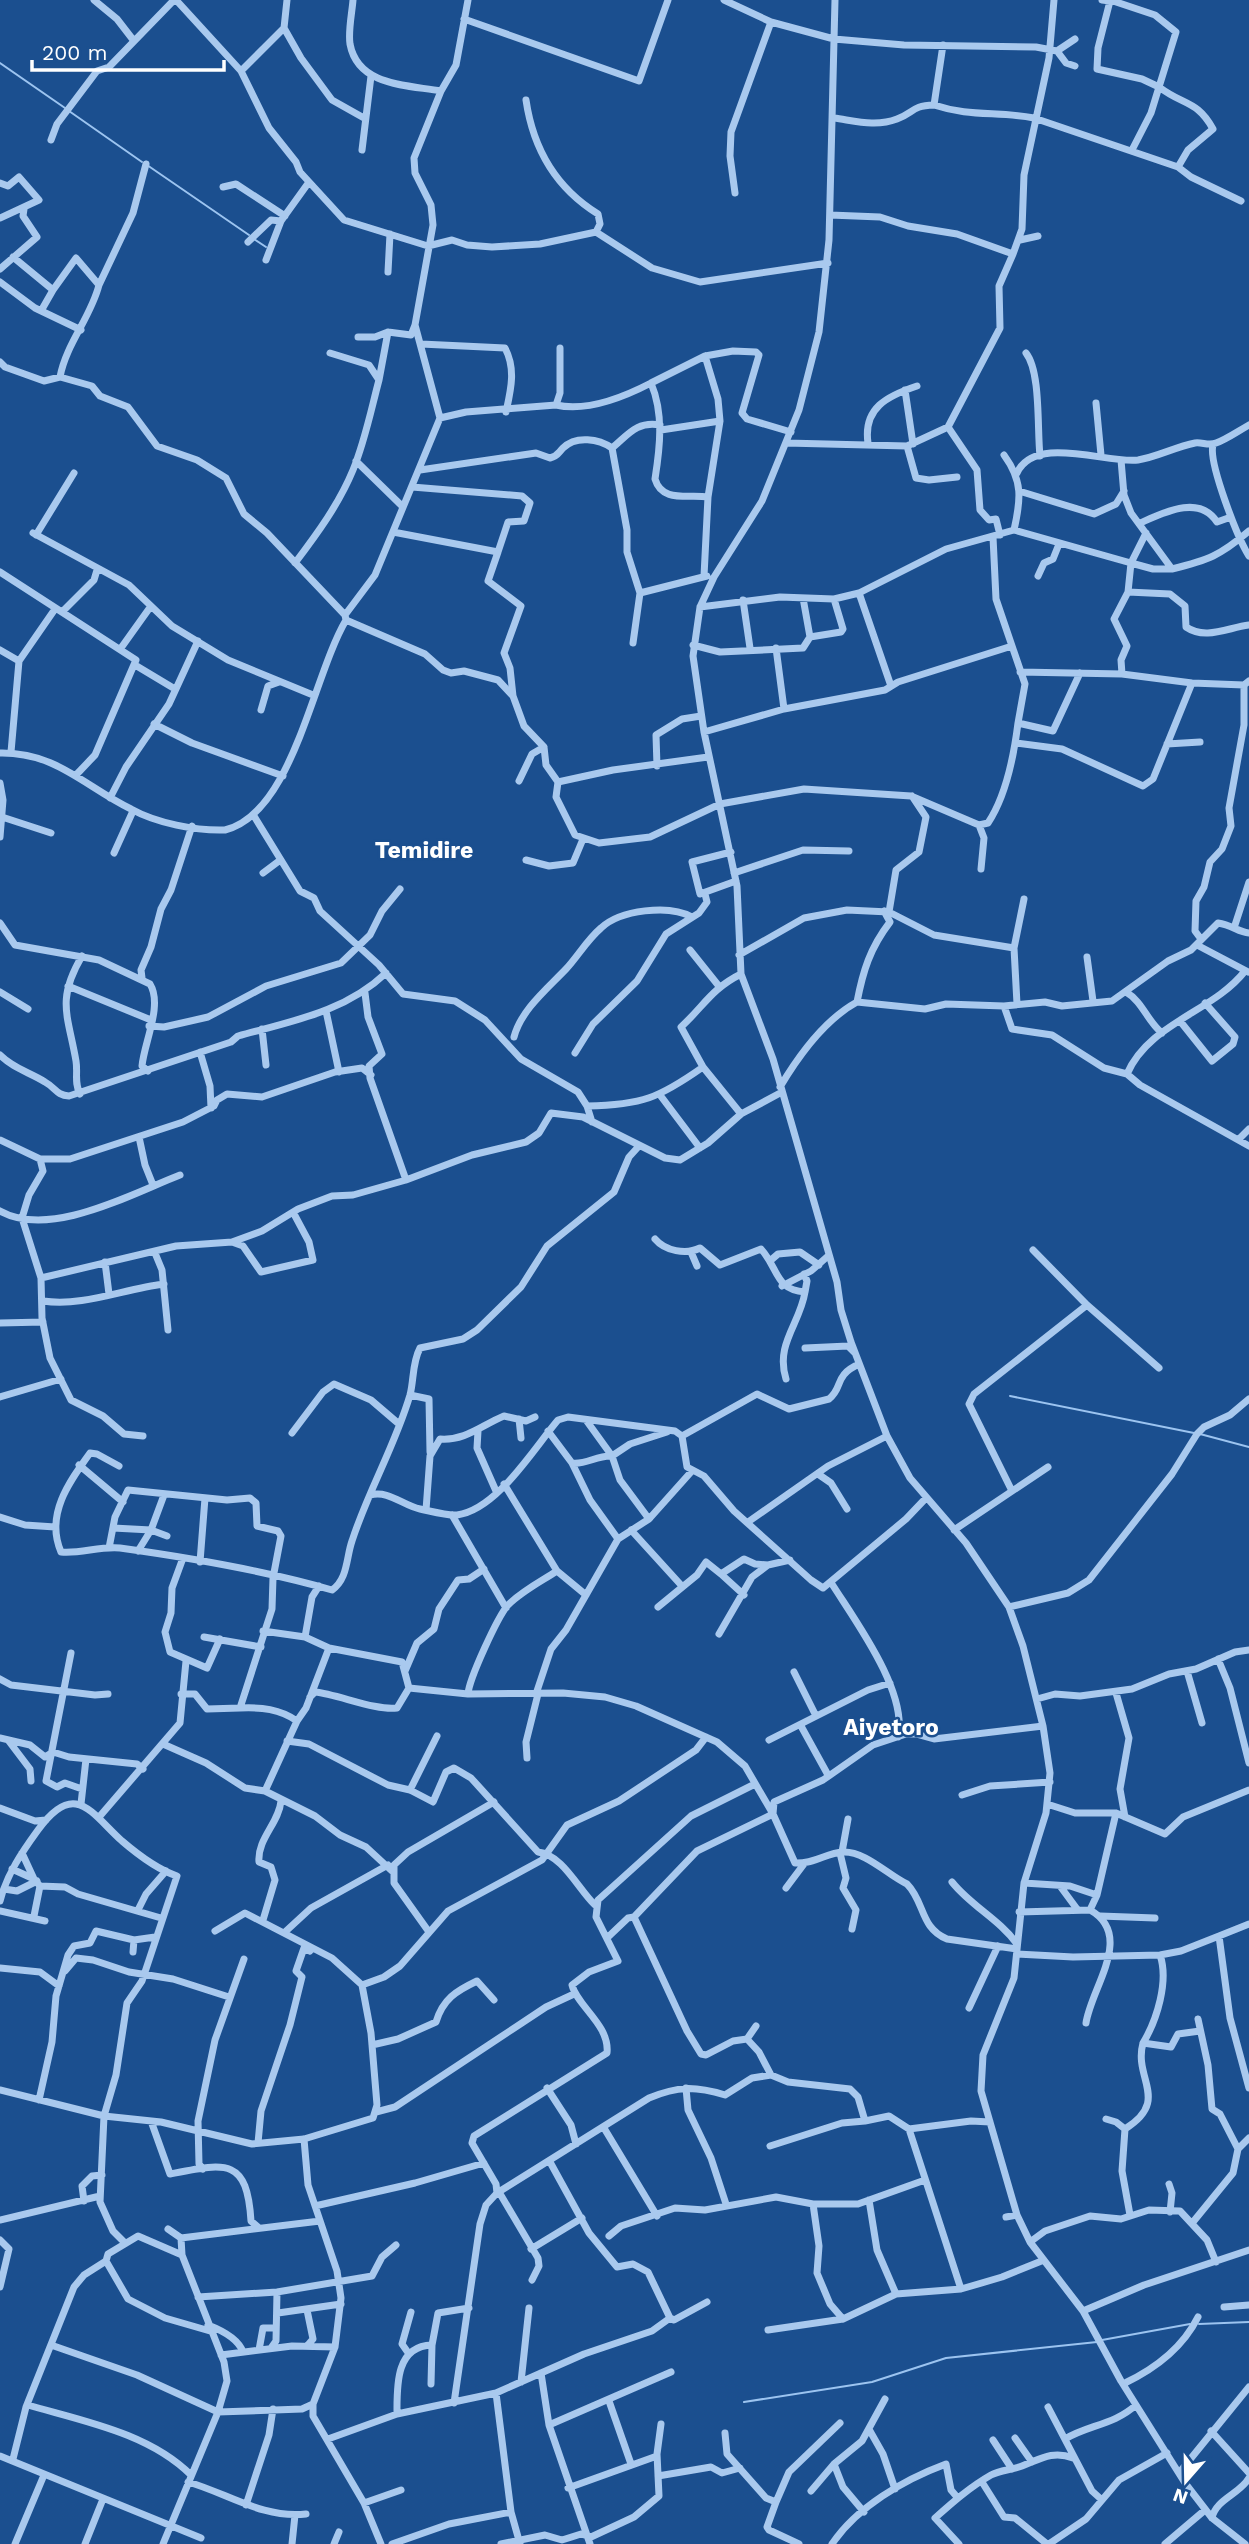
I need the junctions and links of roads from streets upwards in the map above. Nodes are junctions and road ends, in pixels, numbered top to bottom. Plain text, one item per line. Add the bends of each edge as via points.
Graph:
1 (94, 0) edge
2 (175, 0) edge
3 (287, 0) edge
4 (353, 0) edge
5 (468, 0) edge
6 (668, 0) edge
7 (724, 0) edge
8 (835, 0) edge
9 (1054, 0) edge
10 (1107, 0) edge
11 (464, 19) junction
12 (771, 22) junction
13 (284, 28) junction
14 (834, 39) junction
15 (1075, 39) dead end
16 (134, 41) junction
17 (943, 45) junction
18 (1048, 48) junction
19 (1057, 51) junction
20 (1076, 66) dead end
21 (241, 71) junction
22 (371, 76) junction
23 (1159, 87) junction
24 (441, 91) junction
25 (526, 100) dead end
26 (934, 105) junction
27 (364, 118) junction
28 (834, 118) junction
29 (1034, 118) junction
30 (51, 140) dead end
31 (362, 150) dead end
32 (1132, 150) junction
33 (146, 164) dead end
34 (1178, 167) junction
35 (309, 182) junction
36 (0, 183) edge
37 (223, 187) dead end
38 (735, 193) dead end
39 (1241, 201) dead end
40 (24, 209) junction
41 (830, 215) junction
42 (0, 218) edge
43 (283, 218) junction
44 (596, 232) junction
45 (390, 234) junction
46 (1038, 236) dead end
47 (1020, 240) junction
48 (248, 242) dead end
49 (428, 246) junction
50 (1013, 254) junction
51 (13, 257) junction
52 (267, 260) dead end
53 (828, 263) junction
54 (0, 269) edge
55 (388, 272) dead end
56 (0, 282) edge
57 (99, 285) junction
58 (53, 290) junction
59 (41, 311) junction
60 (415, 325) junction
61 (81, 330) junction
62 (388, 332) junction
63 (358, 337) dead end
64 (421, 344) junction
65 (560, 348) dead end
66 (330, 353) dead end
67 (1026, 353) dead end
68 (705, 356) junction
69 (0, 362) edge
70 (60, 377) junction
71 (379, 380) junction
72 (651, 383) junction
73 (916, 386) dead end
74 (905, 390) junction
75 (1096, 402) dead end
76 (556, 405) junction
77 (506, 412) junction
78 (440, 418) junction
79 (720, 421) junction
80 (1249, 425) edge
81 (948, 427) junction
82 (660, 428) junction
83 (791, 432) junction
84 (786, 443) junction
85 (868, 443) junction
86 (1213, 444) junction
87 (910, 445) junction
88 (612, 448) junction
89 (1004, 455) dead end
90 (1101, 455) junction
91 (1040, 456) junction
92 (1121, 460) junction
93 (356, 461) junction
94 (420, 470) junction
95 (74, 473) dead end
96 (1017, 473) junction
97 (957, 477) dead end
98 (412, 487) junction
99 (1019, 491) junction
100 (1124, 491) junction
101 (708, 497) junction
102 (402, 506) junction
103 (1231, 517) junction
104 (1140, 523) junction
105 (1014, 530) junction
106 (1249, 531) edge
107 (393, 532) junction
108 (1146, 533) junction
109 (996, 536) junction
110 (1241, 538) junction
111 (1059, 544) junction
112 (498, 552) junction
113 (1249, 556) edge
114 (295, 563) junction
115 (1131, 563) junction
116 (1172, 569) junction
117 (97, 570) junction
118 (0, 572) edge
119 (704, 576) junction
120 (1038, 576) dead end
121 (714, 577) junction
122 (1128, 592) junction
123 (640, 593) junction
124 (859, 593) junction
125 (803, 598) junction
126 (834, 599) junction
127 (743, 600) junction
128 (150, 606) junction
129 (700, 607) junction
130 (59, 610) junction
131 (346, 618) junction
132 (1249, 625) edge
133 (810, 637) junction
134 (198, 642) junction
135 (633, 643) dead end
136 (693, 645) junction
137 (1012, 646) junction
138 (121, 648) junction
139 (750, 648) junction
140 (776, 648) junction
141 (0, 650) edge
142 (19, 661) junction
143 (135, 665) junction
144 (1020, 673) junction
145 (1080, 673) junction
146 (1122, 674) junction
147 (279, 682) junction
148 (1192, 683) junction
149 (1247, 683) edge
150 (891, 686) junction
151 (175, 689) junction
152 (313, 695) junction
153 (513, 696) junction
154 (784, 709) junction
155 (261, 710) dead end
156 (701, 716) junction
157 (1018, 723) junction
158 (154, 724) junction
159 (704, 732) junction
160 (1200, 742) dead end
161 (1016, 743) junction
162 (1167, 744) junction
163 (544, 747) junction
164 (0, 752) edge
165 (11, 752) junction
166 (708, 757) junction
167 (657, 766) junction
168 (76, 775) junction
169 (283, 776) junction
170 (519, 781) dead end
171 (558, 782) junction
172 (0, 783) edge
173 (911, 796) junction
174 (110, 798) junction
175 (720, 804) junction
176 (133, 811) junction
177 (254, 816) junction
178 (2, 817) edge
179 (979, 825) junction
180 (192, 826) junction
181 (51, 833) dead end
182 (0, 836) edge
183 (583, 839) junction
184 (849, 851) dead end
185 (731, 852) junction
186 (114, 853) dead end
187 (526, 860) dead end
188 (279, 861) junction
189 (981, 869) dead end
190 (263, 873) dead end
191 (735, 877) junction
192 (1249, 882) edge
193 (400, 889) dead end
194 (705, 894) junction
195 (1024, 899) dead end
196 (887, 911) junction
197 (692, 917) junction
198 (0, 923) edge
199 (1235, 925) junction
200 (1249, 933) edge
201 (1199, 942) junction
202 (359, 947) junction
203 (1014, 948) junction
204 (690, 950) dead end
205 (739, 955) junction
206 (82, 956) junction
207 (1087, 957) dead end
208 (1247, 971) edge
209 (387, 973) junction
210 (741, 974) junction
211 (142, 978) junction
212 (718, 985) junction
213 (68, 986) junction
214 (0, 992) edge
215 (1126, 992) junction
216 (365, 993) junction
217 (1093, 1001) junction
218 (857, 1002) junction
219 (1205, 1003) junction
220 (1017, 1004) junction
221 (1004, 1006) junction
222 (28, 1010) dead end
223 (326, 1011) junction
224 (1180, 1021) junction
225 (150, 1023) junction
226 (262, 1029) junction
227 (1162, 1033) junction
228 (514, 1037) dead end
229 (201, 1052) junction
230 (575, 1053) dead end
231 (0, 1055) edge
232 (143, 1058) junction
233 (266, 1065) dead end
234 (703, 1067) junction
235 (148, 1071) junction
236 (339, 1072) junction
237 (131, 1074) junction
238 (1127, 1074) junction
239 (370, 1075) junction
240 (781, 1089) junction
241 (80, 1094) junction
242 (660, 1095) junction
243 (587, 1106) junction
244 (211, 1108) junction
245 (741, 1114) junction
246 (592, 1122) junction
247 (1249, 1129) edge
248 (139, 1137) junction
249 (1239, 1139) junction
250 (0, 1140) edge
251 (639, 1146) junction
252 (1249, 1146) edge
253 (701, 1148) junction
254 (40, 1159) junction
255 (180, 1175) dead end
256 (406, 1180) junction
257 (153, 1185) junction
258 (0, 1211) edge
259 (293, 1212) junction
260 (22, 1218) junction
261 (655, 1239) dead end
262 (232, 1242) junction
263 (1033, 1250) dead end
264 (691, 1252) junction
265 (155, 1253) junction
266 (828, 1256) junction
267 (771, 1260) junction
268 (105, 1262) junction
269 (819, 1265) junction
270 (697, 1266) dead end
271 (804, 1274) junction
272 (41, 1278) junction
273 (164, 1284) junction
274 (782, 1286) junction
275 (805, 1292) junction
276 (108, 1294) junction
277 (43, 1301) junction
278 (1087, 1305) junction
279 (43, 1322) junction
280 (0, 1324) edge
281 (169, 1330) dead end
282 (805, 1348) dead end
283 (856, 1353) junction
284 (859, 1364) junction
285 (1159, 1368) dead end
286 (61, 1379) junction
287 (786, 1379) dead end
288 (410, 1395) junction
289 (0, 1396) edge
290 (1249, 1399) edge
291 (535, 1417) dead end
292 (519, 1419) junction
293 (585, 1419) junction
294 (399, 1424) junction
295 (478, 1431) junction
296 (548, 1431) junction
297 (675, 1431) junction
298 (292, 1433) dead end
299 (144, 1436) dead end
300 (682, 1436) junction
301 (887, 1436) junction
302 (521, 1438) dead end
303 (430, 1456) junction
304 (611, 1456) junction
305 (572, 1463) junction
306 (79, 1465) junction
307 (119, 1466) dead end
308 (1048, 1467) dead end
309 (691, 1472) junction
310 (818, 1474) junction
311 (504, 1484) junction
312 (1012, 1490) junction
313 (496, 1491) junction
314 (370, 1494) junction
315 (163, 1495) junction
316 (205, 1498) junction
317 (926, 1498) junction
318 (124, 1502) junction
319 (847, 1509) dead end
320 (426, 1510) junction
321 (452, 1515) junction
322 (0, 1517) edge
323 (649, 1519) junction
324 (748, 1522) junction
325 (55, 1527) junction
326 (113, 1528) junction
327 (151, 1530) junction
328 (631, 1530) junction
329 (954, 1530) junction
330 (167, 1536) dead end
331 (618, 1539) junction
332 (109, 1548) junction
333 (138, 1551) junction
334 (183, 1558) junction
335 (790, 1560) junction
336 (200, 1562) junction
337 (768, 1565) junction
338 (484, 1569) junction
339 (557, 1571) junction
340 (276, 1573) junction
341 (721, 1574) junction
342 (832, 1584) junction
343 (681, 1585) junction
344 (319, 1586) junction
345 (586, 1595) junction
346 (744, 1595) junction
347 (657, 1607) dead end
348 (1009, 1607) junction
349 (506, 1608) junction
350 (263, 1631) junction
351 (719, 1634) dead end
352 (204, 1637) dead end
353 (304, 1637) junction
354 (220, 1639) junction
355 (261, 1647) junction
356 (329, 1648) junction
357 (1249, 1650) edge
358 (71, 1653) dead end
359 (1217, 1659) junction
360 (186, 1661) junction
361 (405, 1671) junction
362 (1187, 1671) junction
363 (794, 1672) dead end
364 (0, 1679) edge
365 (890, 1683) junction
366 (409, 1688) junction
367 (65, 1691) junction
368 (108, 1693) dead end
369 (1116, 1693) junction
370 (181, 1694) junction
371 (468, 1694) junction
372 (537, 1694) junction
373 (310, 1697) junction
374 (1037, 1699) junction
375 (240, 1708) junction
376 (816, 1716) junction
377 (297, 1721) junction
378 (1240, 1721) junction
379 (1249, 1721) edge
380 (1202, 1723) dead end
381 (801, 1726) junction
382 (1043, 1726) junction
383 (437, 1736) dead end
384 (706, 1737) junction
385 (898, 1737) junction
386 (4, 1739) edge
387 (769, 1740) dead end
388 (287, 1741) junction
389 (163, 1744) junction
390 (53, 1752) junction
391 (527, 1758) dead end
392 (86, 1759) junction
393 (1249, 1763) edge
394 (143, 1769) junction
395 (828, 1775) junction
396 (31, 1781) dead end
397 (1050, 1782) junction
398 (755, 1784) junction
399 (82, 1789) junction
400 (410, 1790) junction
401 (1249, 1790) edge
402 (265, 1791) junction
403 (962, 1795) dead end
404 (281, 1801) junction
405 (494, 1802) junction
406 (81, 1804) junction
407 (1047, 1804) junction
408 (0, 1808) edge
409 (1116, 1813) junction
410 (773, 1814) junction
411 (100, 1816) junction
412 (1125, 1817) junction
413 (848, 1819) dead end
414 (41, 1823) junction
415 (841, 1852) junction
416 (22, 1853) junction
417 (547, 1853) junction
418 (804, 1864) junction
419 (390, 1868) junction
420 (12, 1869) junction
421 (166, 1871) junction
422 (37, 1882) junction
423 (952, 1882) dead end
424 (1024, 1883) junction
425 (1060, 1885) junction
426 (786, 1888) dead end
427 (4, 1889) junction
428 (1097, 1895) junction
429 (0, 1901) edge
430 (596, 1905) junction
431 (1077, 1909) junction
432 (138, 1910) junction
433 (1090, 1910) junction
434 (0, 1911) edge
435 (1019, 1912) junction
436 (34, 1916) junction
437 (1100, 1916) junction
438 (161, 1917) junction
439 (634, 1917) junction
440 (1155, 1918) dead end
441 (263, 1920) junction
442 (45, 1921) dead end
443 (1249, 1924) edge
444 (852, 1929) dead end
445 (215, 1931) dead end
446 (285, 1932) junction
447 (429, 1932) junction
448 (1219, 1936) junction
449 (155, 1937) junction
450 (607, 1938) junction
451 (134, 1940) junction
452 (998, 1946) junction
453 (1017, 1949) junction
454 (318, 1951) junction
455 (133, 1952) dead end
456 (1160, 1955) junction
457 (1111, 1956) junction
458 (244, 1959) dead end
459 (0, 1968) edge
460 (143, 1975) junction
461 (62, 1976) junction
462 (362, 1985) junction
463 (59, 1986) junction
464 (574, 1994) junction
465 (229, 1997) junction
466 (494, 2000) dead end
467 (970, 2008) dead end
468 (1198, 2019) dead end
469 (1086, 2023) dead end
470 (757, 2026) dead end
471 (1200, 2031) junction
472 (747, 2039) junction
473 (1143, 2043) junction
474 (372, 2045) junction
475 (771, 2076) junction
476 (547, 2088) junction
477 (685, 2088) junction
478 (1249, 2088) edge
479 (0, 2090) edge
480 (39, 2100) junction
481 (376, 2112) junction
482 (104, 2116) junction
483 (1106, 2119) dead end
484 (151, 2121) junction
485 (865, 2121) junction
486 (990, 2122) junction
487 (604, 2128) junction
488 (909, 2129) junction
489 (1125, 2129) junction
490 (197, 2131) junction
491 (1249, 2138) edge
492 (304, 2139) junction
493 (258, 2143) junction
494 (576, 2144) junction
495 (770, 2146) dead end
496 (1238, 2149) junction
497 (550, 2162) junction
498 (484, 2163) junction
499 (203, 2169) junction
500 (102, 2175) junction
501 (925, 2180) junction
502 (1169, 2184) dead end
503 (498, 2192) junction
504 (100, 2196) junction
505 (869, 2200) junction
506 (84, 2201) junction
507 (726, 2204) junction
508 (813, 2204) junction
509 (315, 2206) junction
510 (1170, 2212) junction
511 (1017, 2215) junction
512 (1130, 2215) junction
513 (657, 2216) junction
514 (1006, 2217) dead end
515 (582, 2218) junction
516 (0, 2220) edge
517 (320, 2221) junction
518 (1193, 2222) junction
519 (259, 2228) junction
520 (169, 2229) dead end
521 (609, 2236) dead end
522 (181, 2238) junction
523 (0, 2240) edge
524 (124, 2242) junction
525 (1030, 2242) junction
526 (396, 2245) dead end
527 (531, 2249) junction
528 (1249, 2250) edge
529 (182, 2255) junction
530 (1044, 2260) junction
531 (106, 2261) junction
532 (1216, 2262) junction
533 (2, 2275) edge
534 (533, 2280) dead end
535 (338, 2281) junction
536 (0, 2287) edge
537 (961, 2289) junction
538 (276, 2292) junction
539 (896, 2294) junction
540 (198, 2297) junction
541 (707, 2302) dead end
542 (341, 2304) junction
543 (1249, 2305) edge
544 (1224, 2307) dead end
545 (469, 2308) junction
546 (529, 2308) dead end
547 (307, 2310) junction
548 (1083, 2311) junction
549 (411, 2312) dead end
550 (278, 2313) junction
551 (1198, 2317) dead end
552 (670, 2318) junction
553 (844, 2319) junction
554 (209, 2328) junction
555 (276, 2328) junction
556 (768, 2330) dead end
557 (51, 2345) junction
558 (432, 2345) junction
559 (307, 2346) junction
560 (335, 2347) junction
561 (271, 2348) junction
562 (259, 2350) junction
563 (243, 2352) junction
564 (409, 2354) junction
565 (221, 2355) junction
566 (671, 2372) dead end
567 (541, 2373) junction
568 (520, 2382) junction
569 (431, 2384) dead end
570 (1123, 2384) junction
571 (1249, 2387) edge
572 (496, 2393) junction
573 (885, 2399) dead end
574 (609, 2400) junction
575 (454, 2403) junction
576 (313, 2404) junction
577 (28, 2405) junction
578 (1136, 2406) junction
579 (1048, 2407) dead end
580 (273, 2409) junction
581 (218, 2412) junction
582 (397, 2414) junction
583 (840, 2423) dead end
584 (661, 2424) dead end
585 (549, 2425) junction
586 (870, 2431) junction
587 (1211, 2431) junction
588 (724, 2433) dead end
589 (1015, 2438) dead end
590 (328, 2439) junction
591 (1065, 2439) junction
592 (993, 2441) dead end
593 (1167, 2453) junction
594 (0, 2456) edge
595 (657, 2456) junction
596 (1073, 2458) junction
597 (13, 2459) junction
598 (1032, 2462) junction
599 (631, 2464) junction
600 (834, 2464) junction
601 (740, 2468) junction
602 (1012, 2469) junction
603 (1179, 2473) junction
604 (44, 2475) junction
605 (1249, 2475) edge
606 (658, 2476) junction
607 (190, 2478) junction
608 (982, 2482) junction
609 (568, 2488) junction
610 (895, 2489) junction
611 (401, 2490) dead end
612 (811, 2491) dead end
613 (957, 2497) junction
614 (103, 2499) junction
615 (1102, 2500) junction
616 (776, 2502) junction
617 (364, 2503) junction
618 (246, 2505) junction
619 (1205, 2510) junction
620 (511, 2512) junction
621 (864, 2512) junction
622 (306, 2514) dead end
623 (295, 2515) junction
624 (1212, 2518) junction
625 (171, 2525) junction
626 (339, 2532) dead end
627 (201, 2538) dead end
628 (589, 2540) edge
629 (1175, 2540) edge
630 (519, 2541) edge
631 (559, 2541) edge
632 (15, 2544) edge
633 (85, 2544) edge
634 (163, 2544) edge
635 (292, 2544) edge
636 (334, 2544) edge
637 (381, 2544) edge
638 (392, 2544) edge
639 (501, 2544) edge
640 (799, 2544) edge
641 (832, 2544) edge
642 (959, 2544) edge
643 (1048, 2544) edge
644 (1165, 2544) edge
645 (1245, 2544) edge

1 - 16 street
2 - 16 street
2 - 21 street
3 - 13 street
4 - 22 street via 350,45
5 - 11 street
6 - 11 street via 639,80
7 - 12 street
8 - 14 street
9 - 18 street
10 - 23 street via 1097,69
10 - 23 street via 1155,15 1176,32
11 - 24 street via 456,65
12 - 14 street
12 - 38 street via 731,132
13 - 21 street
13 - 27 street via 332,100
14 - 17 street
14 - 28 street
15 - 19 street
16 - 30 street via 109,67 97,71 57,124
17 - 18 street
17 - 26 street
18 - 19 street
18 - 29 street
19 - 20 street via 1066,63
21 - 35 street via 269,128
22 - 24 street
22 - 27 street
23 - 32 street
23 - 34 street via 1203,110 1213,129 1188,150
24 - 49 street via 414,166 431,205
25 - 44 street via 531,131 546,165 598,214
26 - 28 street via 916,106 900,118 878,124
26 - 29 street via 962,114
27 - 31 street
28 - 41 street
29 - 32 street
29 - 47 street
32 - 34 street
33 - 57 street via 133,213
34 - 39 street
35 - 43 street
35 - 45 street via 344,220
36 - 40 street via 8,186 19,177 24,181 39,200
37 - 43 street via 236,184
40 - 42 street
40 - 51 street via 23,216 37,237
41 - 50 street via 880,217 957,234
41 - 53 street
43 - 48 street via 271,220
43 - 52 street
44 - 49 street via 540,244 492,247 452,240
44 - 53 street via 652,268 700,282
45 - 49 street
45 - 55 street
46 - 47 street
47 - 50 street
49 - 60 street
50 - 81 street via 999,286 1000,328
51 - 54 street
51 - 58 street
53 - 83 street via 819,332
56 - 59 street
57 - 58 street via 76,258
57 - 61 street
58 - 59 street
59 - 61 street
60 - 62 street via 411,335
60 - 64 street
61 - 70 street
62 - 63 street
62 - 71 street
64 - 77 street via 505,348 512,360
64 - 78 street
65 - 76 street
66 - 71 street via 369,365
67 - 91 street via 1036,373
68 - 72 street
68 - 79 street
68 - 83 street via 756,352 759,355 742,413 747,419
69 - 70 street via 44,381
70 - 114 street via 92,386 100,396 128,407 157,446 197,460 226,478 244,514
71 - 93 street
72 - 76 street via 613,400
72 - 82 street
73 - 74 street
74 - 85 street via 876,405 866,430
74 - 87 street
75 - 90 street
76 - 77 street
77 - 78 street via 466,412
78 - 94 street
79 - 82 street
79 - 101 street
80 - 86 street
81 - 87 street
81 - 109 street via 977,470 979,510 989,520 996,519
82 - 88 street via 644,425 631,429
82 - 101 street via 657,486 669,496
83 - 84 street
84 - 85 street
84 - 121 street via 762,501
85 - 87 street
86 - 92 street via 1197,443 1138,460
86 - 103 street via 1214,467
87 - 97 street via 916,478
88 - 94 street via 584,440 572,442 550,458 536,453
88 - 123 street via 630,566
89 - 96 street
90 - 91 street
90 - 92 street
91 - 96 street via 1026,461
92 - 100 street
93 - 102 street
93 - 114 street via 332,511
94 - 98 street
95 - 117 street via 35,534
96 - 99 street
98 - 102 street
98 - 112 street via 528,499 524,521 510,520
99 - 100 street via 1094,514 1116,504
99 - 105 street
100 - 104 street via 1131,513
101 - 119 street
102 - 107 street
103 - 104 street via 1217,522 1204,510 1178,507
103 - 110 street
104 - 108 street
105 - 109 street
105 - 111 street
106 - 110 street
107 - 112 street
107 - 131 street via 375,575
108 - 115 street
108 - 116 street
109 - 124 street via 935,553
109 - 137 street via 996,599
110 - 113 street
110 - 116 street via 1202,563
111 - 115 street
111 - 120 street
112 - 153 street via 488,581 521,606 504,653
114 - 131 street
115 - 116 street
115 - 122 street
117 - 128 street via 130,585
117 - 130 street via 93,580
118 - 130 street
119 - 121 street
119 - 123 street
121 - 129 street
122 - 132 street via 1170,594 1185,606 1186,627 1195,634
122 - 146 street via 1114,619 1127,646
123 - 135 street
124 - 126 street
124 - 150 street
125 - 126 street
125 - 127 street
125 - 133 street
126 - 133 street via 843,629
127 - 129 street
127 - 139 street
128 - 134 street
128 - 138 street
129 - 136 street
130 - 138 street
130 - 142 street
131 - 152 street
131 - 153 street via 425,654 443,670 494,677
133 - 140 street via 803,648
134 - 147 street
134 - 151 street
136 - 139 street via 720,652
136 - 156 street
137 - 144 street
137 - 150 street
138 - 143 street via 136,660
139 - 140 street
140 - 154 street
141 - 142 street
142 - 165 street
143 - 151 street
143 - 168 street via 95,755
144 - 145 street
144 - 157 street via 1025,684
145 - 146 street
145 - 157 street via 1053,730
146 - 148 street
147 - 152 street
147 - 155 street via 268,686
148 - 149 street
148 - 162 street
149 - 201 street via 1229,808 1231,826 1222,849 1210,862 1196,901
150 - 154 street via 867,695
151 - 158 street
152 - 169 street
153 - 163 street via 524,726
154 - 159 street
156 - 159 street
156 - 167 street via 676,722 656,735
157 - 161 street
158 - 169 street
158 - 174 street
159 - 166 street
160 - 162 street
161 - 162 street via 1062,749 1143,786 1153,779
161 - 179 street via 994,814 988,823
163 - 170 street via 532,754
163 - 171 street via 546,765
164 - 165 street
165 - 168 street via 58,763
166 - 167 street
166 - 175 street
167 - 171 street
168 - 174 street
169 - 177 street
171 - 183 street via 556,797 575,835
172 - 178 street
173 - 175 street via 804,789
173 - 179 street
173 - 196 street via 926,817 923,838 919,852 896,870
174 - 176 street
175 - 183 street via 650,836 609,843
175 - 185 street
176 - 180 street
176 - 186 street
177 - 180 street via 225,830
177 - 188 street
178 - 181 street
178 - 182 street
179 - 189 street via 984,838
180 - 211 street via 161,909
183 - 187 street via 573,863 549,866
184 - 191 street via 803,850
185 - 191 street
185 - 194 street via 692,862 696,886
188 - 190 street
188 - 202 street via 291,872 300,891 314,898 320,911
191 - 194 street
191 - 205 street
192 - 199 street
193 - 202 street
194 - 197 street via 707,902
195 - 203 street
196 - 203 street via 934,935
196 - 205 street via 847,910 804,918
196 - 218 street via 890,922 864,965
197 - 228 street via 678,910 655,909 601,927 547,987
197 - 230 street via 666,933 637,981 593,1024
198 - 206 street via 15,945
199 - 200 street
199 - 201 street via 1218,923
201 - 208 street
201 - 215 street
202 - 209 street
202 - 225 street via 341,963 266,986 208,1017 163,1027
203 - 220 street
204 - 212 street
205 - 210 street
206 - 211 street
206 - 213 street
207 - 217 street
208 - 219 street
209 - 216 street
209 - 243 street via 403,994 455,1001 485,1020 521,1059 572,1087
210 - 212 street
210 - 240 street
211 - 225 street via 153,990
212 - 234 street via 697,1015 681,1027
213 - 225 street
213 - 241 street via 64,1007
214 - 222 street
215 - 217 street via 1112,1001
215 - 227 street
216 - 223 street
216 - 239 street via 368,1017 382,1054 369,1066
217 - 220 street via 1062,1006
218 - 221 street via 925,1009 946,1004
218 - 240 street via 831,1020 802,1054
219 - 224 street
219 - 224 street via 1235,1037 1212,1061
220 - 221 street
221 - 238 street via 1013,1029 1052,1035 1104,1068
223 - 226 street
223 - 236 street
224 - 227 street
225 - 232 street
226 - 229 street
226 - 233 street
227 - 238 street via 1135,1056
229 - 235 street
229 - 244 street
231 - 241 street via 21,1072 46,1082 58,1095
232 - 235 street via 142,1066
232 - 237 street
234 - 242 street
234 - 245 street
235 - 237 street
236 - 239 street via 362,1068
236 - 244 street via 262,1097 227,1094
237 - 241 street
238 - 249 street
239 - 256 street
240 - 245 street
240 - 266 street
242 - 243 street via 625,1105
242 - 253 street
243 - 246 street
244 - 248 street
245 - 253 street
246 - 251 street
246 - 256 street via 551,1113 540,1133 526,1142 472,1155
247 - 249 street
248 - 254 street via 70,1159
248 - 257 street
249 - 252 street
250 - 254 street
251 - 253 street via 680,1160
251 - 288 street via 629,1157 614,1192 547,1246 521,1287 477,1329 463,1339 420,1348
254 - 260 street via 43,1171
255 - 257 street
256 - 259 street via 353,1195 331,1196
257 - 260 street via 54,1220
258 - 260 street
259 - 262 street
259 - 262 street via 313,1260 261,1272 243,1246
260 - 272 street
261 - 264 street via 668,1249
262 - 265 street via 185,1245
263 - 278 street
264 - 267 street via 705,1250 720,1265 761,1249
264 - 270 street
265 - 268 street
265 - 273 street
266 - 269 street
266 - 283 street
267 - 269 street via 778,1254 800,1252
267 - 274 street
268 - 272 street
268 - 276 street
269 - 271 street
271 - 274 street
271 - 275 street
272 - 277 street
273 - 276 street
273 - 281 street
274 - 275 street
275 - 287 street via 782,1350
276 - 277 street via 72,1304
277 - 279 street
278 - 285 street
278 - 312 street via 974,1394 970,1405
279 - 280 street
279 - 286 street via 50,1358
282 - 283 street via 848,1346
283 - 284 street
284 - 300 street via 841,1374 828,1399 789,1409 757,1394
284 - 301 street
286 - 289 street
286 - 299 street via 71,1400 103,1416 124,1434
288 - 294 street
288 - 303 street via 429,1399
290 - 348 street via 1197,1434 1172,1474 1089,1580 1068,1593
291 - 292 street
292 - 295 street via 504,1416
292 - 302 street
293 - 296 street via 558,1420
293 - 297 street
293 - 304 street
294 - 298 street via 371,1400 334,1384
294 - 314 street
295 - 303 street via 440,1439
295 - 313 street via 477,1448
296 - 305 street
296 - 311 street
297 - 300 street
297 - 304 street via 630,1444
300 - 309 street via 683,1455
301 - 310 street
301 - 317 street
303 - 320 street
304 - 305 street
304 - 323 street via 620,1480
305 - 331 street via 590,1500
306 - 307 street via 90,1453
306 - 318 street
306 - 325 street via 58,1504
308 - 312 street
309 - 323 street
309 - 324 street via 704,1476
310 - 319 street via 831,1483
310 - 324 street
311 - 313 street
311 - 339 street
312 - 329 street
313 - 321 street via 474,1509
314 - 320 street via 387,1494
314 - 344 street via 339,1585 332,1590
315 - 316 street
315 - 318 street via 128,1490
315 - 327 street
316 - 336 street
316 - 340 street via 250,1498 256,1503 257,1526 281,1536
317 - 329 street
317 - 342 street
318 - 326 street
320 - 321 street
321 - 338 street
322 - 325 street
323 - 328 street
324 - 335 street
325 - 332 street via 61,1552
326 - 327 street
326 - 332 street
327 - 330 street
327 - 333 street
328 - 331 street
328 - 343 street
329 - 348 street
331 - 345 street
332 - 333 street
333 - 334 street
334 - 336 street
334 - 360 street via 172,1588 165,1632 170,1652
335 - 337 street
335 - 342 street via 819,1586
336 - 340 street
337 - 341 street via 744,1559
337 - 346 street via 752,1577
338 - 349 street
338 - 361 street via 452,1587 434,1629 417,1643
339 - 345 street
339 - 349 street
340 - 344 street
340 - 350 street via 272,1609
341 - 343 street via 706,1562
341 - 346 street
342 - 365 street
343 - 347 street
344 - 353 street via 312,1597
345 - 372 street via 551,1650
346 - 351 street
348 - 374 street
349 - 371 street
350 - 353 street
350 - 355 street
352 - 354 street
353 - 356 street
354 - 355 street
354 - 360 street via 207,1668
355 - 375 street
356 - 361 street via 402,1662
356 - 373 street
357 - 359 street
358 - 367 street
359 - 362 street
359 - 378 street
360 - 370 street
361 - 366 street
362 - 369 street
362 - 380 street
363 - 376 street
364 - 367 street via 11,1685
365 - 376 street
365 - 385 street via 898,1700
366 - 371 street
366 - 373 street via 397,1707 390,1709 343,1700 327,1692
367 - 368 street
367 - 390 street
369 - 374 street via 1055,1694
369 - 412 street via 1129,1738 1120,1789
370 - 375 street via 195,1694 207,1709
370 - 389 street via 180,1723
371 - 372 street
372 - 384 street via 619,1700
372 - 391 street
373 - 377 street
374 - 382 street
375 - 377 street via 286,1713
376 - 381 street
377 - 388 street
378 - 379 street
378 - 393 street
381 - 387 street
381 - 395 street
382 - 385 street via 934,1739 916,1734
382 - 397 street
383 - 400 street
384 - 398 street via 731,1752
384 - 417 street via 696,1750 620,1801 567,1825
385 - 395 street via 873,1745
386 - 390 street via 30,1745 45,1757
386 - 396 street via 30,1769
388 - 400 street via 309,1744 388,1785
388 - 402 street
389 - 394 street
389 - 402 street via 206,1763 245,1788
390 - 392 street
390 - 399 street via 46,1781
392 - 394 street via 137,1764
392 - 399 street
394 - 411 street
395 - 410 street via 774,1802
397 - 403 street via 990,1786
397 - 407 street
398 - 410 street
398 - 430 street via 691,1816
399 - 406 street
400 - 405 street via 433,1802 446,1772 454,1768
401 - 412 street via 1184,1817 1165,1834
402 - 404 street
404 - 419 street via 315,1816
404 - 441 street via 279,1816 258,1853 259,1862 271,1867 275,1880
405 - 417 street via 538,1852
405 - 419 street via 398,1858
406 - 411 street
406 - 414 street via 58,1809
407 - 409 street via 1089,1815
407 - 424 street
408 - 414 street
409 - 412 street
409 - 428 street
410 - 418 street via 795,1863
410 - 439 street via 697,1851
411 - 421 street via 124,1843
413 - 415 street
414 - 416 street
415 - 418 street
415 - 444 street via 844,1888 856,1910
415 - 452 street via 857,1855 907,1884 927,1926 936,1934
416 - 420 street
416 - 422 street
417 - 430 street
417 - 447 street via 542,1860 448,1911
418 - 426 street
419 - 446 street via 311,1908
419 - 447 street via 394,1883
420 - 422 street
420 - 427 street
421 - 432 street
421 - 438 street via 177,1876
422 - 427 street via 17,1891
422 - 432 street
422 - 436 street
423 - 453 street via 967,1900 1006,1929
424 - 425 street
424 - 435 street
425 - 428 street
425 - 431 street
427 - 429 street
428 - 433 street
430 - 450 street via 596,1917
431 - 433 street
431 - 435 street
432 - 438 street
433 - 437 street
434 - 436 street
435 - 453 street
436 - 442 street
437 - 440 street
437 - 457 street
438 - 449 street
439 - 450 street
439 - 472 street via 701,2054
441 - 445 street via 245,1913
441 - 446 street
443 - 448 street
446 - 454 street
447 - 462 street via 400,1966
448 - 456 street
448 - 478 street via 1230,2018
449 - 451 street
449 - 460 street
450 - 464 street via 618,1961 578,1979 572,1985
451 - 455 street
451 - 461 street via 95,1931 90,1943 74,1946
452 - 453 street
452 - 467 street
453 - 457 street
453 - 486 street via 1014,1978 979,2077
454 - 462 street
454 - 493 street via 304,1948 296,1971 302,1977 261,2110
456 - 457 street
456 - 473 street via 1165,1979
457 - 469 street via 1089,2004
458 - 465 street
459 - 463 street via 40,1972
460 - 461 street via 76,1958
460 - 465 street via 173,1979
460 - 482 street via 127,2003
461 - 463 street
462 - 474 street
463 - 480 street
464 - 476 street via 591,2010 608,2045 607,2053
464 - 481 street via 546,2007 395,2107
465 - 490 street via 215,2040
466 - 474 street via 477,1981 451,1994 436,2022
468 - 471 street
470 - 472 street
471 - 473 street via 1178,2034 1171,2047
471 - 496 street via 1212,2109 1220,2114
472 - 475 street
473 - 489 street via 1140,2057 1150,2097 1140,2119
474 - 481 street
475 - 477 street via 752,2078 725,2095
475 - 485 street via 850,2090 858,2097
476 - 494 street via 571,2125
476 - 498 street via 474,2136 472,2143
477 - 487 street via 675,2087 649,2098
477 - 507 street via 688,2110
479 - 480 street
480 - 482 street
481 - 492 street via 373,2118
482 - 484 street
482 - 500 street
483 - 489 street
484 - 490 street
484 - 499 street via 170,2175
485 - 488 street via 889,2116
485 - 495 street via 842,2123
486 - 488 street
486 - 511 street
487 - 494 street
487 - 513 street
488 - 501 street
489 - 512 street via 1122,2171
490 - 493 street via 232,2142
490 - 499 street
491 - 496 street
492 - 493 street
492 - 509 street via 305,2168
494 - 497 street
496 - 518 street via 1233,2172
497 - 503 street
497 - 515 street
498 - 503 street
498 - 509 street
499 - 519 street via 240,2174 246,2181 251,2221
500 - 504 street
500 - 506 street via 86,2180
501 - 505 street
501 - 537 street
502 - 510 street
503 - 527 street
503 - 545 street via 486,2205 480,2224
504 - 506 street
504 - 524 street via 113,2231
505 - 508 street
505 - 539 street via 877,2250
506 - 516 street
507 - 508 street via 776,2197
507 - 513 street via 705,2210 675,2208
508 - 553 street via 819,2246 817,2273 830,2304
509 - 517 street
510 - 512 street via 1149,2210
510 - 518 street via 1180,2211
511 - 514 street
511 - 525 street
512 - 525 street via 1090,2217 1045,2231
513 - 521 street via 621,2227
515 - 527 street
515 - 552 street via 617,2267 633,2264 648,2272
517 - 519 street
517 - 535 street
518 - 532 street via 1207,2239
519 - 522 street
520 - 522 street
522 - 529 street
523 - 533 street via 9,2249
524 - 529 street via 138,2236
524 - 531 street
525 - 530 street
526 - 535 street via 382,2257 372,2276
527 - 534 street via 539,2266
528 - 532 street
529 - 540 street
530 - 537 street
530 - 548 street
531 - 554 street via 128,2299 165,2318
531 - 557 street via 74,2287
532 - 548 street
533 - 536 street
535 - 538 street
535 - 542 street
537 - 539 street
538 - 540 street
538 - 550 street
539 - 553 street
540 - 554 street
541 - 552 street
542 - 547 street
542 - 560 street
543 - 544 street
545 - 558 street via 440,2311
545 - 575 street
546 - 568 street
547 - 550 street
547 - 559 street via 313,2339
548 - 570 street
549 - 564 street via 402,2344
550 - 555 street
551 - 570 street via 1167,2357 1151,2371
552 - 567 street via 652,2331
553 - 556 street
554 - 563 street via 224,2332
554 - 565 street
555 - 561 street
555 - 562 street via 262,2328
557 - 577 street
557 - 581 street via 137,2375
558 - 564 street via 420,2345
558 - 569 street
559 - 560 street
559 - 561 street
560 - 576 street
561 - 562 street
562 - 563 street
563 - 565 street
564 - 582 street via 397,2380
565 - 581 street via 227,2381
566 - 574 street
567 - 568 street
567 - 585 street
568 - 572 street
570 - 578 street
571 - 587 street
572 - 575 street
572 - 620 street
573 - 586 street
574 - 585 street
574 - 599 street
575 - 582 street
576 - 580 street via 302,2409
576 - 590 street via 313,2416
577 - 597 street
577 - 607 street via 123,2433 153,2447
578 - 591 street via 1122,2418
578 - 593 street
579 - 591 street
580 - 581 street
580 - 618 street via 267,2445
581 - 607 street
582 - 590 street
583 - 616 street via 789,2472
584 - 595 street
585 - 609 street
586 - 600 street
586 - 610 street
587 - 603 street
587 - 605 street
588 - 601 street via 727,2454
589 - 598 street
590 - 617 street
591 - 596 street
592 - 602 street
593 - 603 street
593 - 615 street via 1119,2480
594 - 597 street
595 - 599 street
595 - 606 street
596 - 598 street via 1046,2455
596 - 615 street
597 - 604 street
598 - 602 street
599 - 609 street
600 - 612 street
600 - 621 street via 843,2487
601 - 606 street
601 - 616 street via 766,2498
602 - 608 street
603 - 619 street
604 - 614 street
604 - 632 street
605 - 624 street via 1213,2511
606 - 628 street via 659,2496 634,2517
607 - 618 street
607 - 625 street
608 - 613 street
608 - 643 street via 1004,2517 1015,2518
609 - 628 street
610 - 613 street via 946,2465
610 - 621 street
611 - 617 street
613 - 642 street via 935,2518
614 - 625 street
614 - 633 street
615 - 643 street via 1086,2519
616 - 640 street via 767,2527 776,2536
617 - 637 street
618 - 623 street
619 - 624 street
619 - 629 street
620 - 630 street
620 - 638 street via 449,2524
621 - 641 street via 849,2520
622 - 623 street
623 - 635 street
624 - 645 street
625 - 627 street
625 - 634 street
626 - 636 street
628 - 631 street
629 - 644 street
630 - 631 street via 545,2535
630 - 639 street

